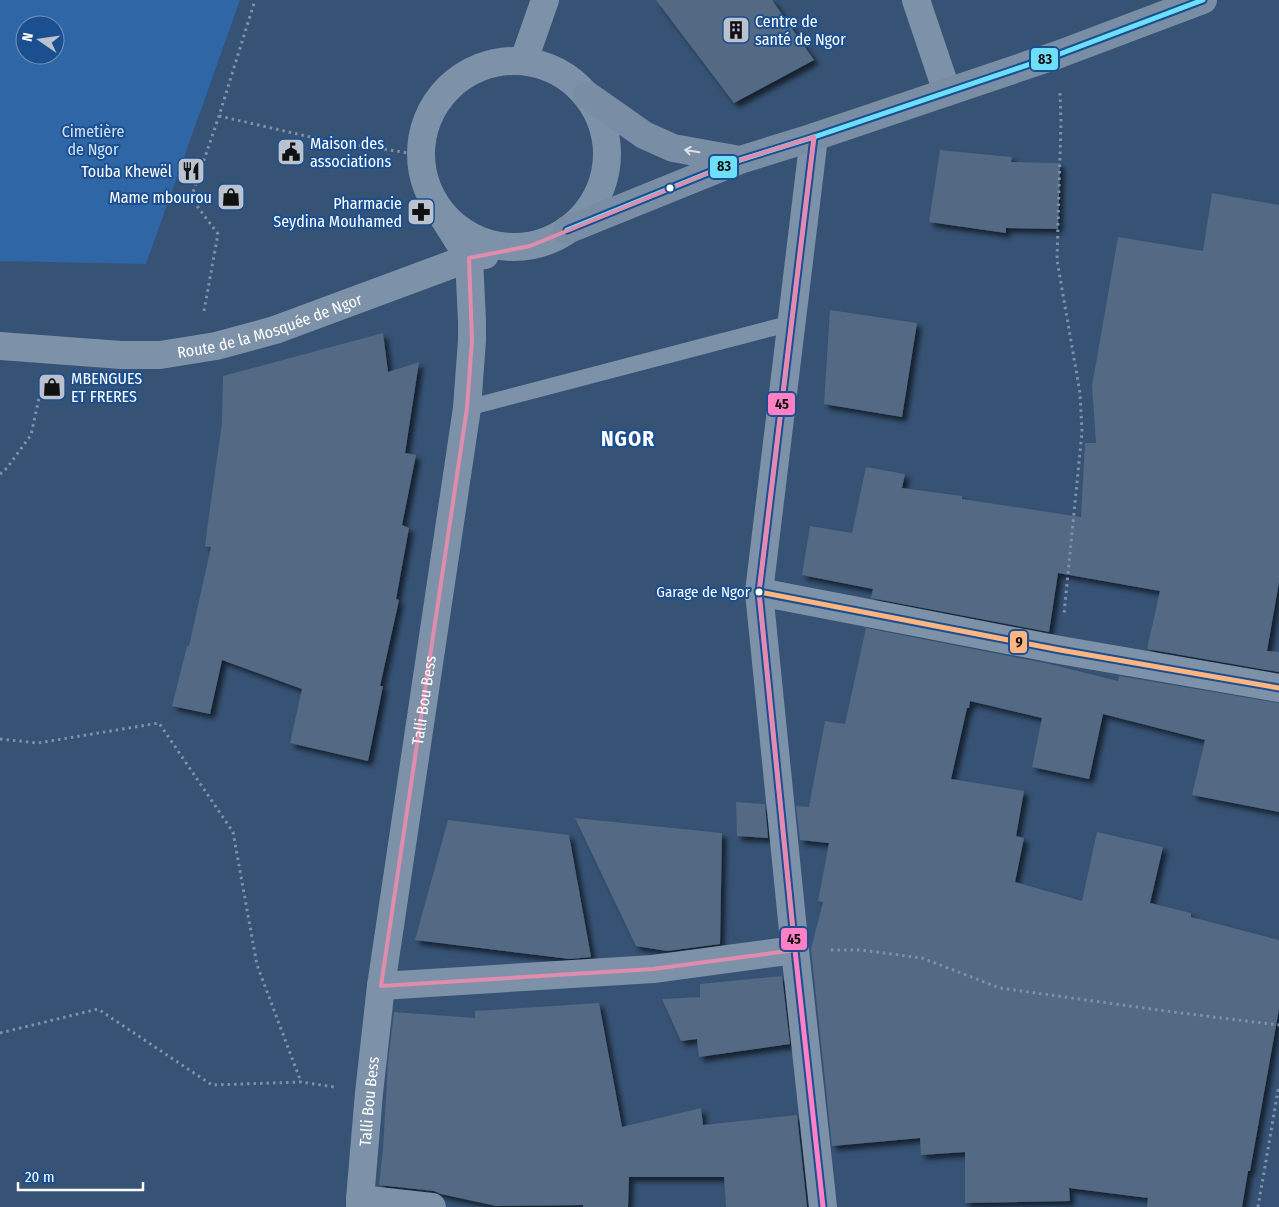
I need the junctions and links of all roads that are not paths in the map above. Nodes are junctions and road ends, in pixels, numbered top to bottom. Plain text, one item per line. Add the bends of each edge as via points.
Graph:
1 (545, 0) edge
2 (916, 0) edge
3 (1203, 0) edge
4 (524, 60) junction
5 (947, 92) junction
6 (587, 95) junction
7 (814, 138) junction
8 (740, 160) junction
9 (433, 201) junction
10 (567, 230) junction
11 (530, 246) junction
12 (469, 258) junction
13 (792, 323) junction
14 (0, 346) edge
15 (467, 408) junction
16 (759, 592) junction
17 (1279, 688) edge
18 (795, 950) junction
19 (381, 986) junction
20 (360, 1203) edge
21 (432, 1207) edge
22 (823, 1207) edge

1 - 4 street
2 - 5 street
3 - 5 street
4 - 6 street via 559,72
4 - 9 street via 492,62 463,74 440,96 425,124 420,155 423,179
5 - 7 street
8 -> 6 street via 673,148 644,135
6 - 10 street via 602,122 607,152 603,182 589,209
7 - 8 street
7 - 13 street
8 - 10 street
9 - 11 street via 458,230 492,245
9 - 12 street, Talli Bou Bess
10 - 11 street
11 - 12 street, Route de la Mosquée de Ngor
12 - 14 street, Route de la Mosquée de Ngor via 275,330 216,346 160,355 121,355
12 - 15 street, Talli Bou Bess via 472,331
13 - 15 lane
13 - 16 street
15 - 19 street, Talli Bou Bess
16 - 17 street
16 - 18 street
18 - 19 street via 653,969
18 - 22 street
19 - 20 street, Talli Bou Bess
20 - 21 street

